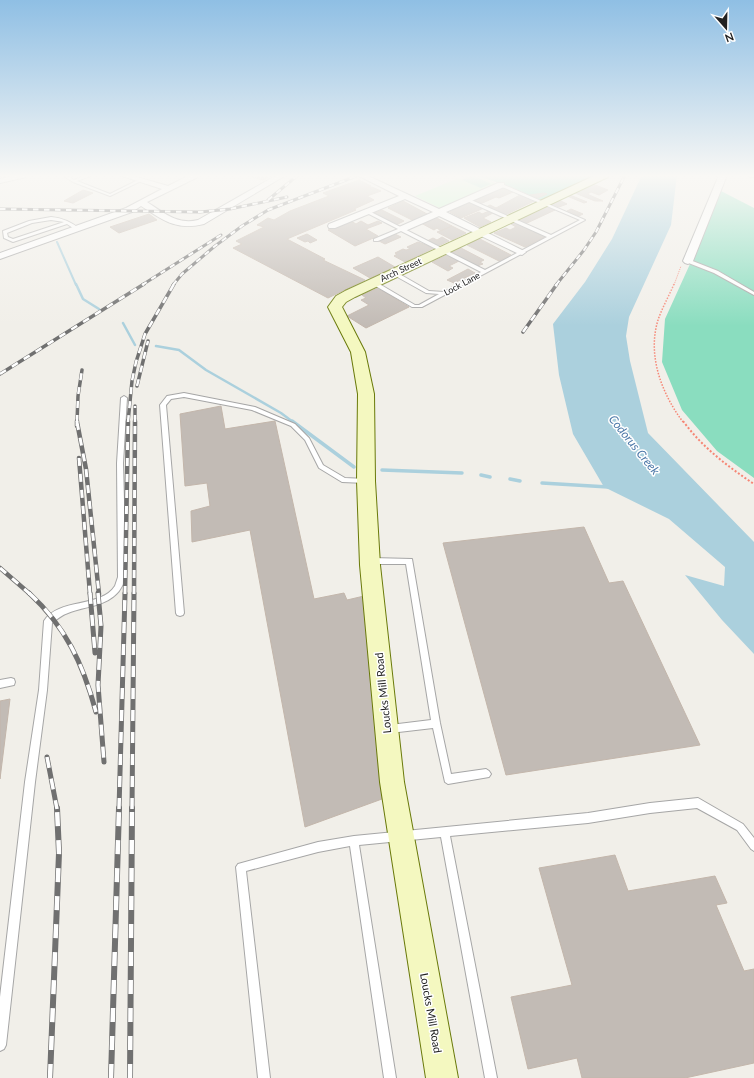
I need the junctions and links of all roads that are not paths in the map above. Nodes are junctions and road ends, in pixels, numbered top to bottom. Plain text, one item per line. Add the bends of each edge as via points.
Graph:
1 (24, 225) edge
2 (58, 225) edge
3 (73, 225) edge
4 (88, 225) edge
5 (395, 225) edge
6 (410, 225) edge
7 (467, 225) edge
8 (495, 225) edge
9 (523, 225) edge
10 (573, 225) edge
11 (703, 225) edge
12 (78, 229) junction
13 (402, 229) junction
14 (481, 232) junction
15 (550, 237) junction
16 (376, 240) dead end
17 (443, 250) junction
18 (522, 252) junction
19 (0, 256) edge
20 (688, 261) joint
21 (485, 272) junction
22 (394, 273) junction
23 (374, 283) junction
24 (444, 293) junction
25 (754, 294) edge
26 (336, 310) joint
27 (124, 398) dead end
28 (366, 481) junction
29 (370, 561) junction
30 (180, 614) dead end
31 (11, 682) dead end
32 (0, 684) edge
33 (436, 723) junction
34 (387, 730) junction
35 (486, 774) dead end
36 (445, 832) junction
37 (401, 837) junction
38 (354, 841) junction
39 (754, 846) edge
40 (0, 1046) edge
41 (264, 1078) edge
42 (390, 1078) edge
43 (442, 1078) edge
44 (491, 1078) edge

1 - 2 lane via 5,232 6,238 13,241
3 - 12 lane
4 - 12 street
5 - 13 lane
6 - 13 street
7 - 14 street
8 - 14 street, Arch Street
9 - 15 lane
10 - 15 lane, Lock Lane
11 - 20 street
12 - 19 street
13 - 16 lane
13 - 17 lane
14 - 17 street, Arch Street
14 - 18 street
15 - 18 lane, Lock Lane
17 - 21 lane
17 - 22 street, Arch Street
18 - 21 lane, Lock Lane
20 - 25 lane via 716,272
21 - 24 lane, Lock Lane
22 - 23 street, Arch Street
22 - 24 lane via 428,292
23 - 24 lane, Lock Lane via 417,307
23 - 26 street, Arch Street via 341,299 336,304
26 - 28 street, Loucks Mill Road via 358,352 362,371 366,394
27 - 40 lane via 120,463 122,577 119,587 105,599 60,611 48,621 43,690
28 - 29 street, Loucks Mill Road
28 - 30 lane via 344,480 321,466 307,439 293,425 252,408 184,395 169,397 163,406
29 - 33 lane via 409,561
29 - 34 street, Loucks Mill Road
31 - 32 lane
33 - 34 lane
33 - 35 lane via 448,779
34 - 37 street, Loucks Mill Road
36 - 37 lane
36 - 39 lane via 588,818 698,803 740,827
36 - 44 lane
37 - 38 lane
37 - 43 street, Loucks Mill Road
38 - 41 lane via 318,847 241,867
38 - 42 lane

